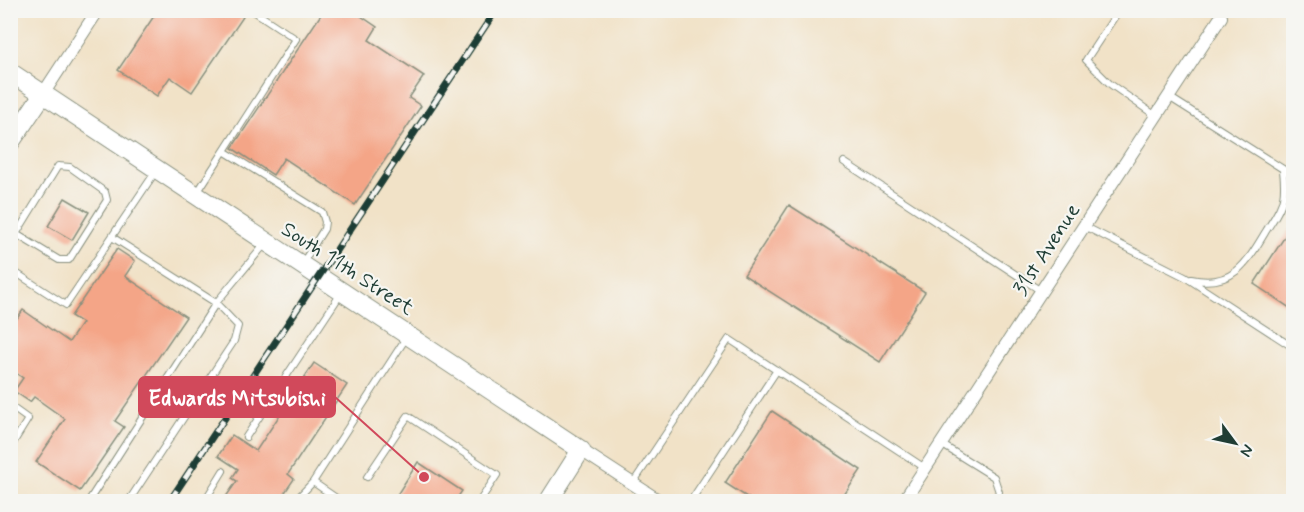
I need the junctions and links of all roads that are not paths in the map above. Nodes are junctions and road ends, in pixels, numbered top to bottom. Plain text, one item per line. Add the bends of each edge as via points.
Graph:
1 (98, 10) edge
2 (252, 10) edge
3 (1119, 10) edge
4 (1222, 14) edge
5 (10, 72) edge
6 (43, 94) junction
7 (1169, 97) junction
8 (1156, 116) junction
9 (10, 143) edge
10 (224, 151) junction
11 (844, 162) dead end
12 (157, 169) junction
13 (1283, 170) junction
14 (1293, 176) edge
15 (196, 195) junction
16 (1084, 226) junction
17 (16, 234) junction
18 (112, 237) junction
19 (267, 242) junction
20 (10, 244) edge
21 (302, 264) junction
22 (10, 269) edge
23 (1185, 277) junction
24 (342, 291) junction
25 (1041, 291) junction
26 (216, 303) junction
27 (408, 334) junction
28 (1293, 348) edge
29 (777, 370) junction
30 (10, 406) edge
31 (246, 437) dead end
32 (941, 444) junction
33 (10, 448) edge
34 (581, 450) junction
35 (925, 468) junction
36 (223, 471) dead end
37 (367, 477) dead end
38 (313, 482) junction
39 (633, 483) junction
40 (88, 501) edge
41 (128, 501) edge
42 (204, 501) edge
43 (294, 501) edge
44 (342, 501) edge
45 (479, 501) edge
46 (548, 501) edge
47 (661, 501) edge
48 (690, 501) edge
49 (903, 501) edge
50 (993, 501) edge

1 - 6 street
2 - 10 lane via 296,39
3 - 8 lane via 1086,60 1110,84
4 - 7 street, 31st Avenue
5 - 6 street, South 11th Street
6 - 9 street
6 - 12 street, South 11th Street
7 - 8 street, 31st Avenue
7 - 13 lane
8 - 16 street, 31st Avenue
10 - 15 lane
10 - 21 lane via 322,212 324,229
11 - 25 lane
12 - 15 street, South 11th Street
12 - 18 lane
13 - 14 lane
13 - 23 lane via 1280,209 1239,270 1216,281
15 - 19 street, South 11th Street
16 - 23 lane
16 - 25 street, 31st Avenue
17 - 17 lane via 58,166 70,167 105,192 107,200 69,260 59,260
17 - 20 lane
18 - 22 lane via 66,305
18 - 26 lane
19 - 21 street, South 11th Street
19 - 26 lane
21 - 24 street, South 11th Street
23 - 28 lane
24 - 27 street, South 11th Street
24 - 31 lane
25 - 32 street, 31st Avenue
26 - 40 lane
26 - 41 lane via 238,326 234,341
27 - 34 street, South 11th Street
27 - 38 lane
29 - 35 lane
29 - 39 lane via 729,339
29 - 48 lane
30 - 33 lane via 28,419
32 - 35 street, 31st Avenue
32 - 50 lane via 994,477 999,492
34 - 39 street, South 11th Street
34 - 46 street
35 - 49 street, 31st Avenue
36 - 42 lane
37 - 45 lane via 408,416 497,475
38 - 43 lane
38 - 44 lane
39 - 47 street, South 11th Street

